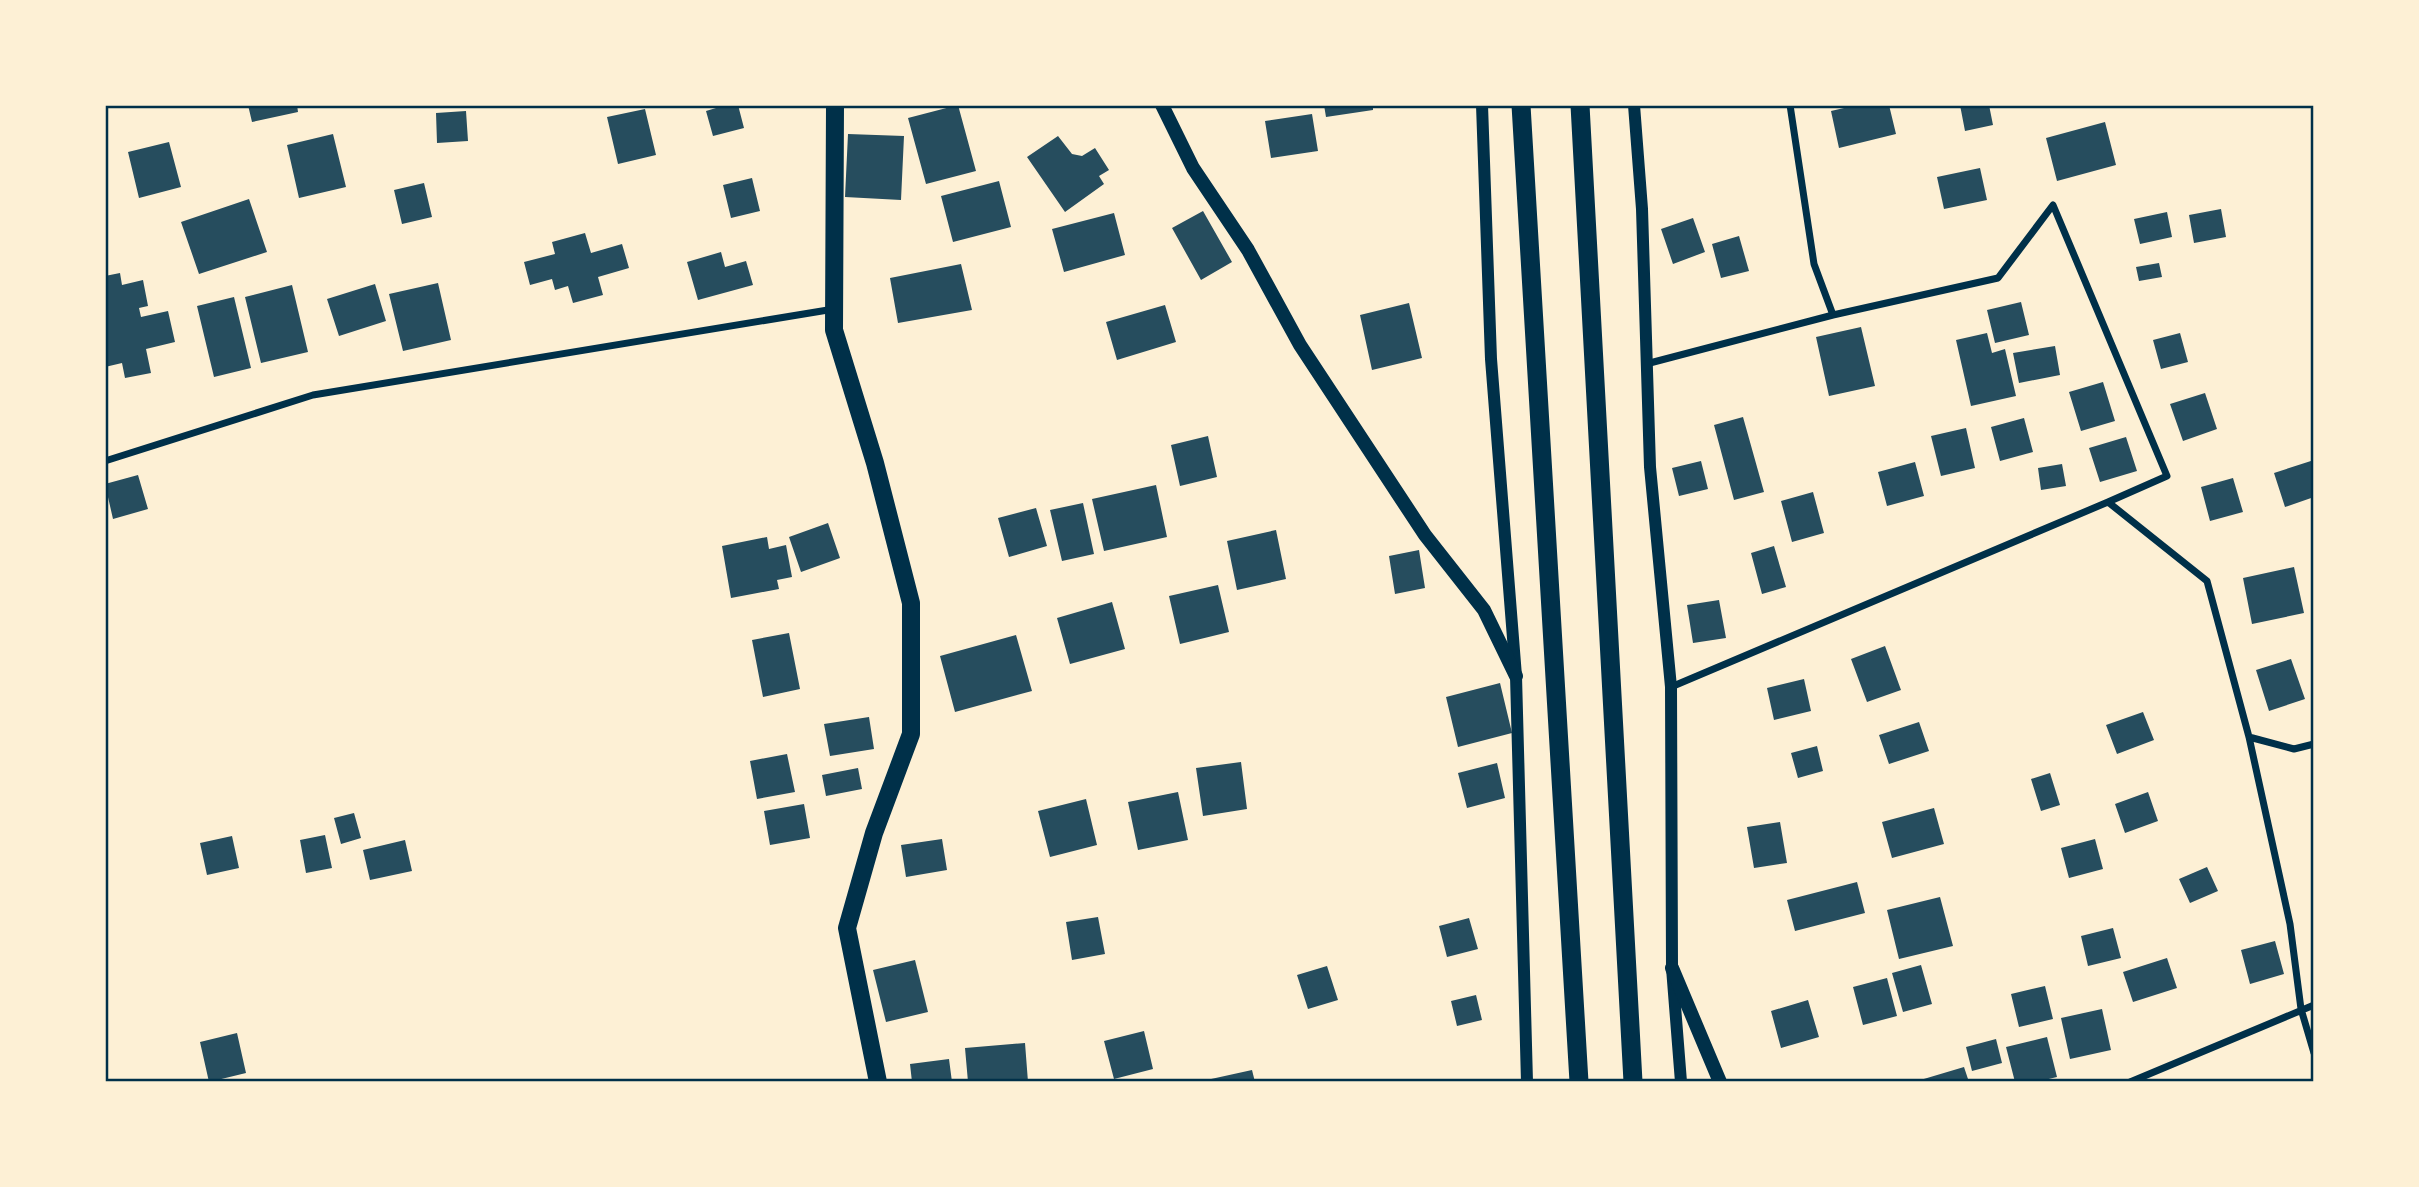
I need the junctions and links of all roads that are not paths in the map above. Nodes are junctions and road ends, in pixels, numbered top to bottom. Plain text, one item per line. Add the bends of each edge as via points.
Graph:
1 (835, 105) edge
2 (1162, 105) edge
3 (1482, 105) edge
4 (1521, 105) edge
5 (1580, 105) edge
6 (1634, 105) edge
7 (1790, 105) edge
8 (834, 309) junction
9 (1833, 315) junction
10 (1646, 364) junction
11 (105, 461) edge
12 (2108, 502) junction
13 (1516, 676) junction
14 (1671, 687) junction
15 (2249, 737) junction
16 (2314, 744) edge
17 (1672, 968) junction
18 (2314, 1005) edge
19 (2301, 1009) junction
20 (2314, 1053) edge
21 (878, 1082) edge
22 (1527, 1082) edge
23 (1578, 1082) edge
24 (1633, 1082) edge
25 (1681, 1082) edge
26 (1720, 1082) edge
27 (2130, 1082) edge

1 - 8 main road
2 - 13 main road via 1193,168 1248,250 1300,345 1425,535 1484,610
3 - 13 street via 1491,359
4 - 23 highway
5 - 24 highway
6 - 10 street
7 - 9 street via 1815,264
8 - 11 street via 313,395
8 - 21 main road via 834,330 911,603 911,734 874,833 847,928
9 - 10 street
9 - 12 street via 1998,278 2053,205 2167,476
10 - 14 street via 1650,467
12 - 14 street
12 - 15 street via 2207,581
13 - 22 street
14 - 17 street
15 - 16 street via 2294,749
15 - 19 street via 2290,924
17 - 25 street
17 - 26 main road
18 - 19 street
19 - 20 street
19 - 27 street

